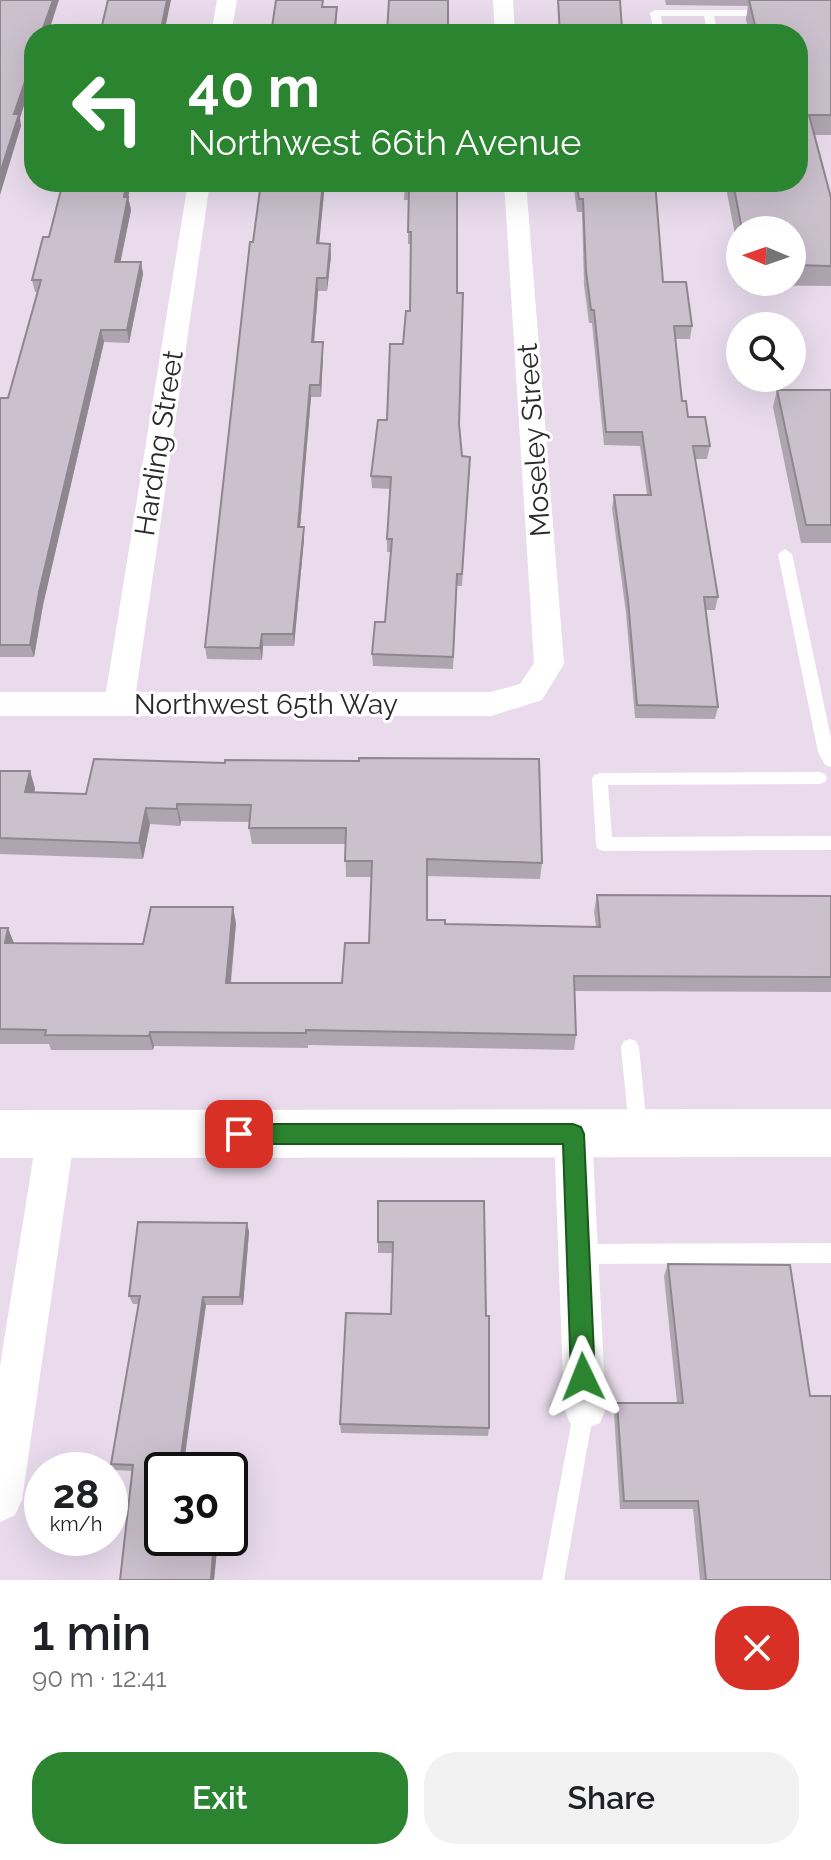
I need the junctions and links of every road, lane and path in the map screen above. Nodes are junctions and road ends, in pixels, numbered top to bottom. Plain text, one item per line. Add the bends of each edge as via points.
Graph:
1 (227, 0) edge
2 (503, 0) edge
3 (708, 13) junction
4 (772, 13) edge
5 (223, 24) edge
6 (504, 24) edge
7 (657, 24) edge
8 (711, 24) edge
9 (197, 192) edge
10 (516, 192) edge
11 (785, 554) dead end
12 (531, 692) joint
13 (0, 704) edge
14 (119, 704) junction
15 (831, 761) edge
16 (819, 778) dead end
17 (831, 843) edge
18 (630, 1047) dead end
19 (831, 1133) edge
20 (0, 1134) edge
21 (56, 1134) junction
22 (573, 1134) junction
23 (639, 1134) junction
24 (831, 1253) edge
25 (578, 1254) junction
26 (585, 1408) joint
27 (0, 1500) edge
28 (553, 1580) edge

1 - 5 street
2 - 6 street
3 - 4 lane
3 - 7 lane via 655,13
3 - 8 lane
9 - 14 street, Harding Street
10 - 12 street, Moseley Street via 549,664
11 - 15 lane
12 - 14 street, Northwest 65th Way via 491,704
13 - 14 street, Northwest 65th Way
16 - 17 lane via 600,779 604,844
18 - 23 lane
19 - 23 street
20 - 21 street
21 - 22 street
21 - 27 street
22 - 23 street
22 - 25 street
24 - 25 lane
25 - 26 street
26 - 28 lane

